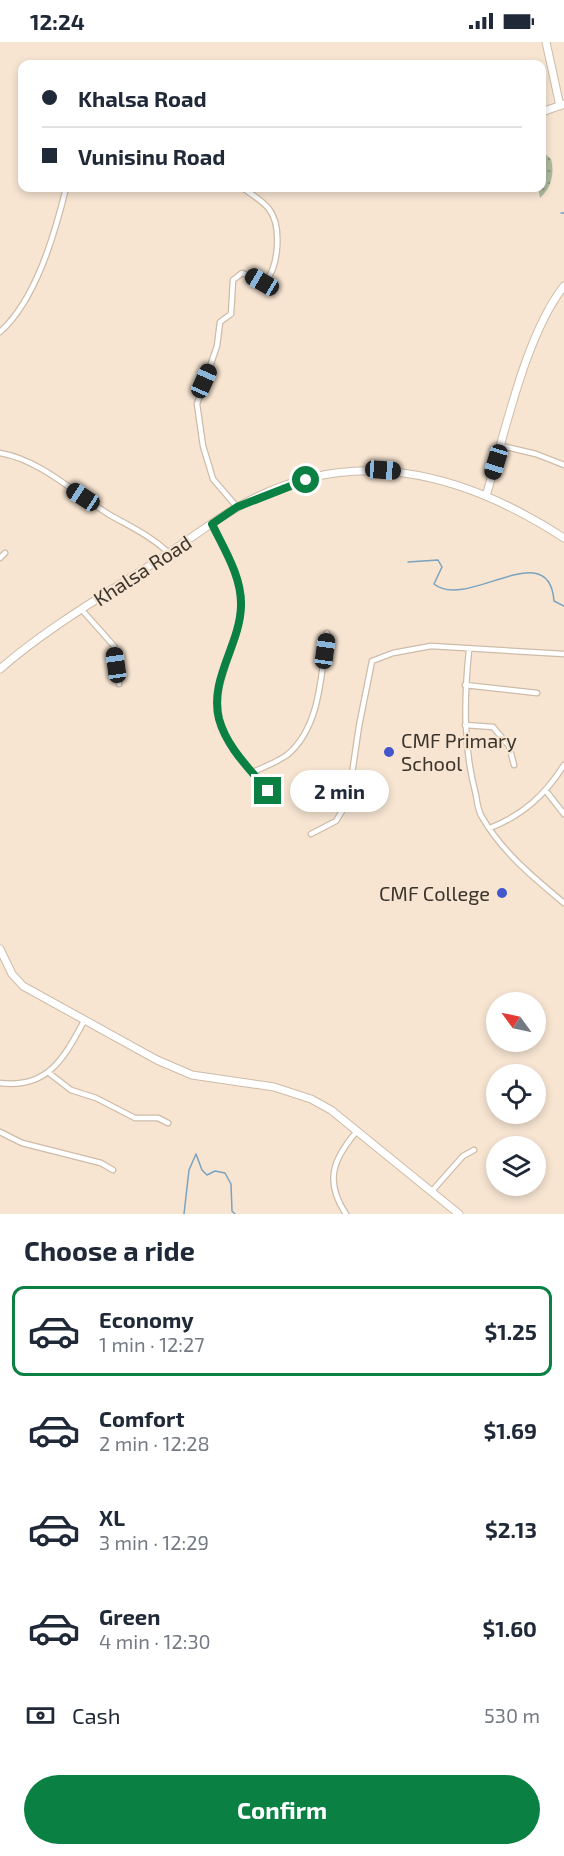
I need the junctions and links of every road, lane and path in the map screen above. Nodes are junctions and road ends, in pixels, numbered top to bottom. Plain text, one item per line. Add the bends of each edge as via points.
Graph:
1 (546, 42) edge
2 (563, 105) edge
3 (546, 111) edge
4 (65, 192) edge
5 (248, 192) edge
6 (564, 286) edge
7 (0, 332) edge
8 (501, 446) junction
9 (0, 453) edge
10 (564, 465) edge
11 (486, 496) junction
12 (237, 507) junction
13 (212, 524) junction
14 (564, 538) edge
15 (5, 553) dead end
16 (169, 553) junction
17 (0, 558) edge
18 (82, 610) junction
19 (327, 633) dead end
20 (469, 650) junction
21 (564, 654) edge
22 (0, 669) edge
23 (119, 684) dead end
24 (465, 685) junction
25 (537, 693) dead end
26 (465, 725) junction
27 (514, 765) dead end
28 (564, 765) edge
29 (253, 772) junction
30 (268, 791) dead end
31 (546, 791) junction
32 (564, 814) edge
33 (490, 828) junction
34 (311, 834) dead end
35 (564, 903) edge
36 (0, 949) edge
37 (84, 1021) junction
38 (49, 1073) junction
39 (0, 1083) edge
40 (168, 1123) dead end
41 (357, 1131) junction
42 (0, 1132) edge
43 (474, 1150) dead end
44 (113, 1170) dead end
45 (432, 1191) junction
46 (346, 1214) edge
47 (459, 1214) edge

1 - 2 street via 552,80
2 - 3 street
4 - 7 street via 42,264 22,304
5 - 12 street via 269,210 275,224 271,270 265,282 242,273 233,280 231,312 220,322 214,356 197,404 213,479
6 - 8 street via 538,329
8 - 10 street
8 - 11 street
9 - 16 street via 28,462 149,536
11 - 12 street, Khalsa Road via 404,471 383,470 324,475
11 - 14 street, Khalsa Road via 537,520
12 - 13 street, Khalsa Road
13 - 16 street, Khalsa Road
13 - 29 street via 239,584 241,606 219,684 219,717 236,754
15 - 17 street
16 - 18 street, Khalsa Road
18 - 22 street, Khalsa Road
18 - 23 street via 114,646
19 - 29 street via 314,711 304,733 286,755
20 - 21 street
20 - 24 street
20 - 34 street via 431,646 393,652 372,661 348,801 336,821
24 - 25 street
24 - 26 street
26 - 27 street via 493,727 509,746
26 - 33 street via 471,777 481,816
28 - 31 street
29 - 30 street
31 - 32 street
31 - 33 street via 517,815
33 - 35 street via 525,870
36 - 37 street via 12,974 23,986
37 - 38 street via 67,1052
37 - 41 street via 192,1075 296,1092 331,1110
38 - 39 street via 23,1084
38 - 40 street via 71,1090 135,1118 158,1118
41 - 45 street
41 - 46 street via 338,1156 334,1170 333,1187
42 - 44 street via 22,1143 101,1163
43 - 45 street via 463,1156
45 - 47 street

